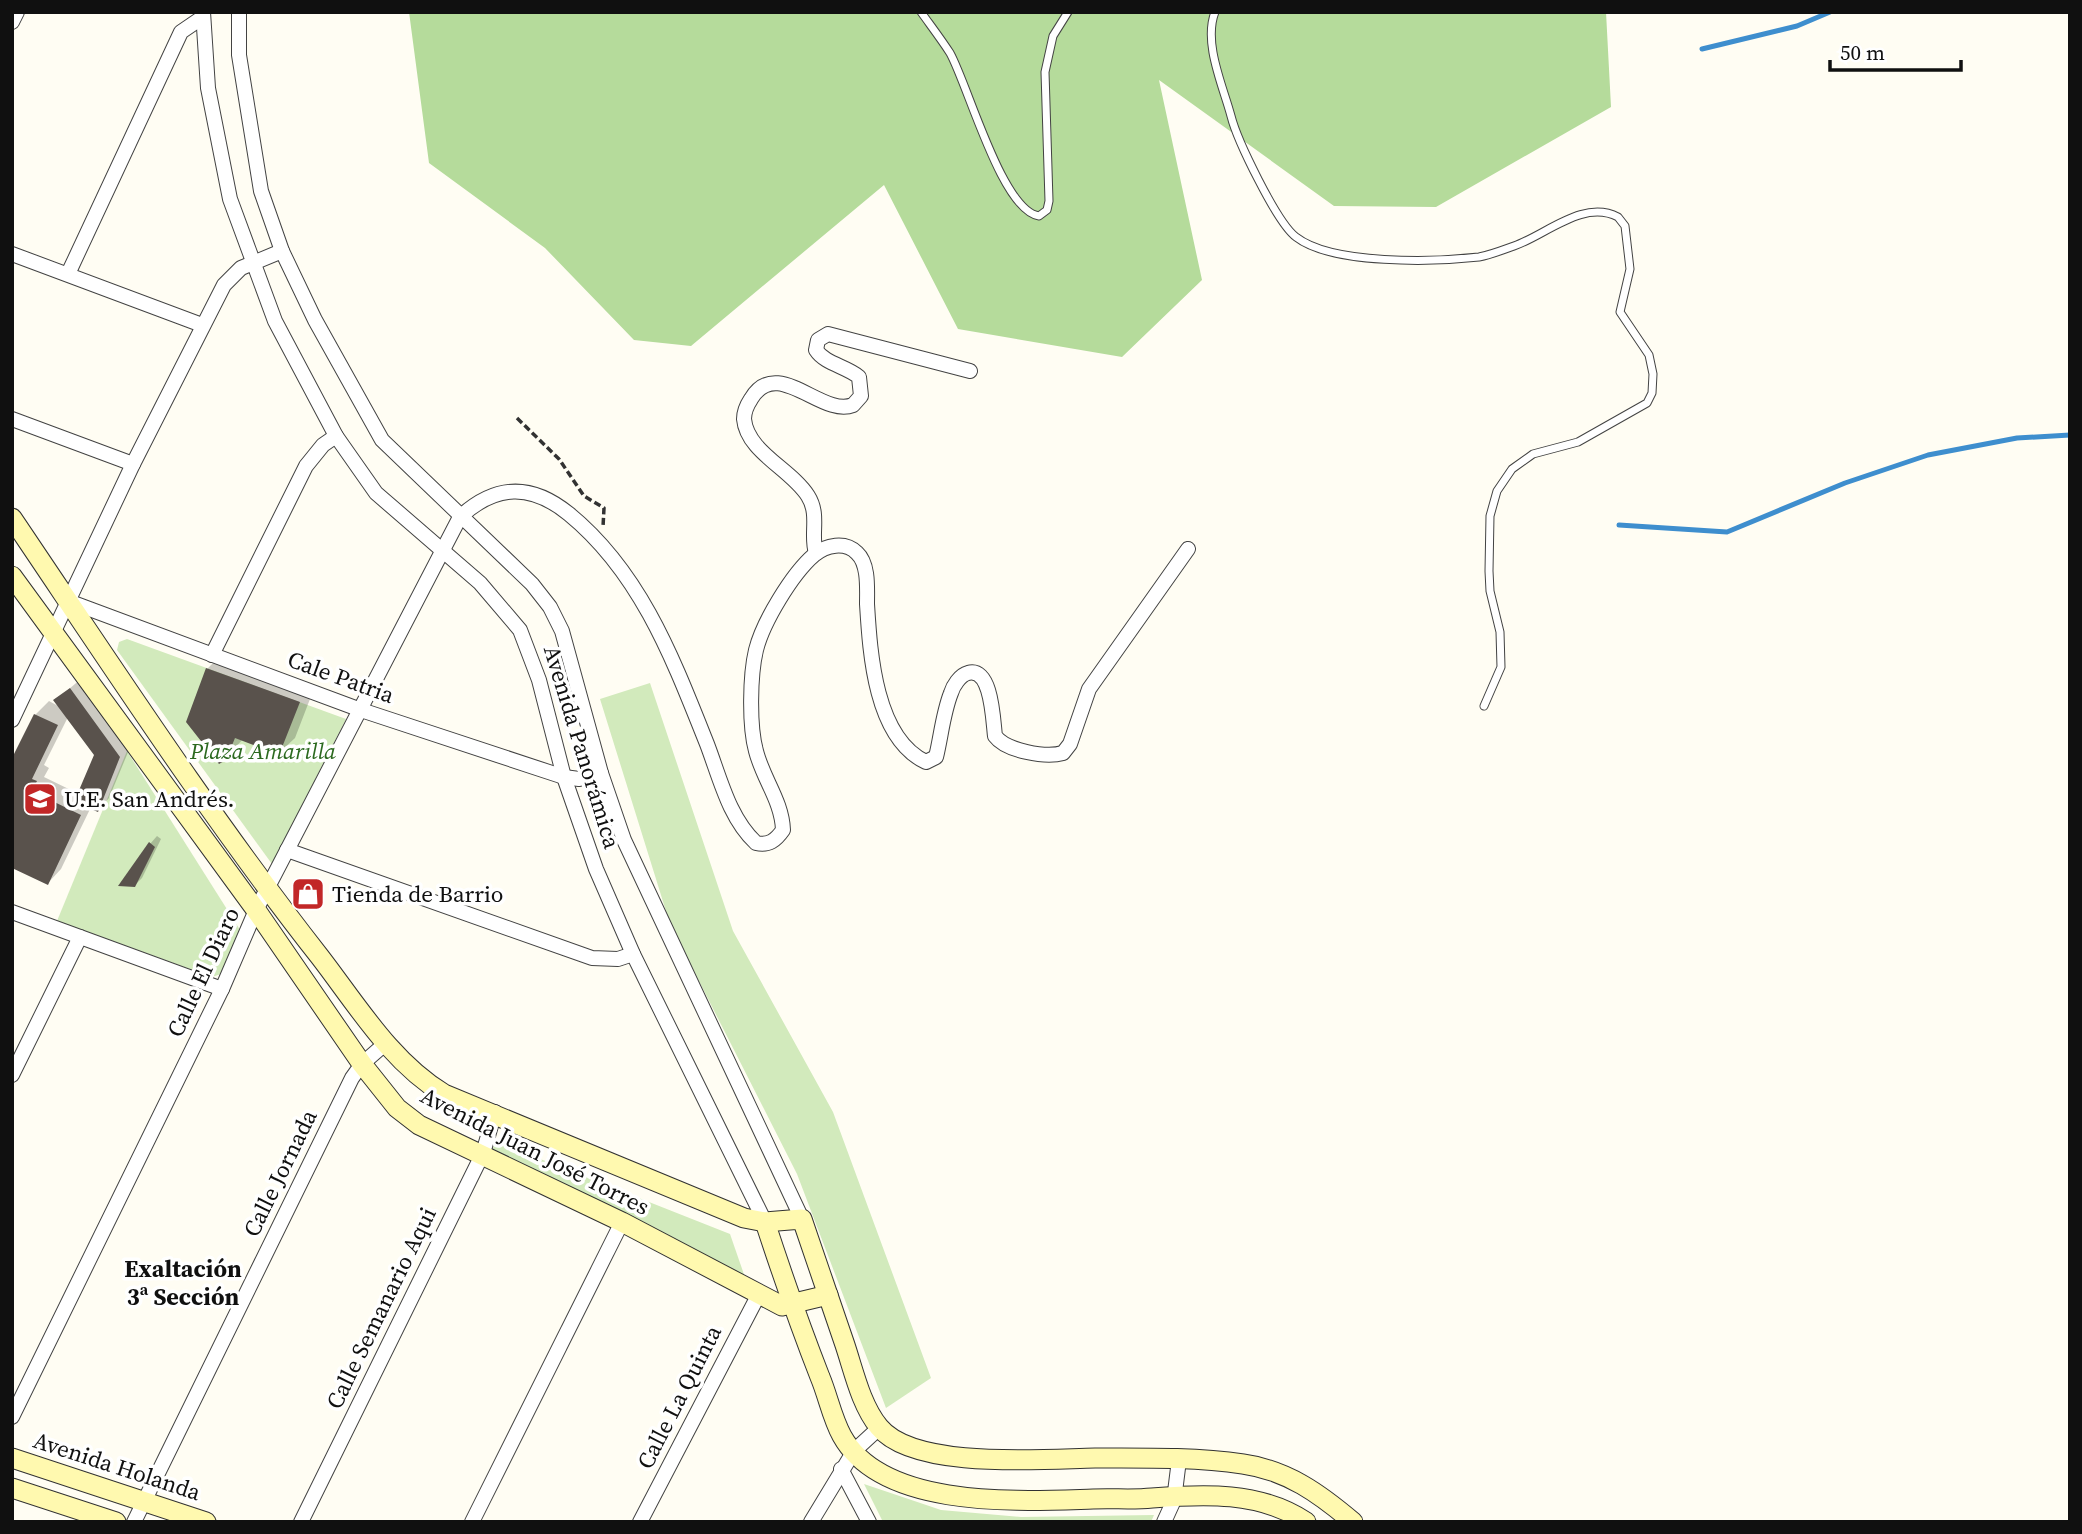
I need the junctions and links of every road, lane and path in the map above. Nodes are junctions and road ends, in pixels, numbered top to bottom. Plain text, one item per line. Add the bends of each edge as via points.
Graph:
1 (17, 12) edge
2 (239, 12) edge
3 (921, 12) edge
4 (1068, 12) edge
5 (1215, 12) edge
6 (203, 14) edge
7 (12, 22) edge
8 (282, 251) junction
9 (12, 254) edge
10 (253, 263) junction
11 (68, 274) junction
12 (202, 325) junction
13 (970, 371) dead end
14 (517, 418) dead end
15 (12, 419) edge
16 (336, 436) junction
17 (132, 464) junction
18 (460, 517) junction
19 (12, 518) edge
20 (598, 538) junction
21 (1188, 549) dead end
22 (442, 550) junction
23 (816, 553) junction
24 (12, 576) edge
25 (68, 601) junction
26 (53, 629) junction
27 (212, 655) junction
28 (1484, 706) dead end
29 (361, 710) junction
30 (12, 720) edge
31 (601, 773) junction
32 (564, 777) junction
33 (287, 850) junction
34 (267, 889) junction
35 (256, 910) junction
36 (12, 912) edge
37 (80, 937) junction
38 (633, 954) junction
39 (222, 989) junction
40 (386, 1043) junction
41 (362, 1064) junction
42 (12, 1075) edge
43 (495, 1112) junction
44 (483, 1153) junction
45 (802, 1219) junction
46 (622, 1222) junction
47 (765, 1222) junction
48 (759, 1294) junction
49 (828, 1295) junction
50 (793, 1306) junction
51 (12, 1417) edge
52 (879, 1428) junction
53 (854, 1451) junction
54 (12, 1458) edge
55 (1179, 1461) junction
56 (841, 1469) junction
57 (12, 1488) edge
58 (1174, 1496) junction
59 (143, 1501) junction
60 (1343, 1518) edge
61 (116, 1522) edge
62 (134, 1522) edge
63 (206, 1522) edge
64 (301, 1522) edge
65 (472, 1522) edge
66 (640, 1522) edge
67 (811, 1522) edge
68 (869, 1522) edge
69 (1164, 1522) edge
70 (1306, 1522) edge

1 - 7 street
2 - 8 street, Avenida Panorámica via 247,119 261,191
3 - 4 lane via 950,54 999,170 1024,209 1039,216 1049,201 1045,72 1053,36
5 - 28 lane via 1211,40 1234,128 1279,218 1295,237 1349,255 1403,260 1482,257 1564,220 1600,213 1618,217 1625,226 1630,269 1619,306 1649,355 1652,393 1647,403 1601,432 1533,454 1512,468 1497,491 1490,516 1489,571 1501,667
6 - 10 street, Avenida Panorámica via 208,88 219,146 230,199
6 - 11 street via 181,32
8 - 10 street
8 - 18 street, Avenida Panorámica via 345,379 382,440
9 - 11 street
10 - 12 street via 231,276
10 - 16 street, Avenida Panorámica via 292,357
11 - 12 street
12 - 17 street
13 - 23 street via 828,334 818,340 816,350 821,358 859,377 862,396 853,405 834,406 787,384 770,384 754,393 744,417 748,434 793,475 810,498 816,519
14 - 20 path via 559,459 584,496 604,508
15 - 17 street
16 - 22 street, Avenida Panorámica via 376,493
16 - 27 street via 306,466
17 - 25 street
18 - 20 street via 488,498 531,491 551,500
18 - 22 street, Calle El Diaro
18 - 31 street, Avenida Panorámica via 532,584 550,607 562,631
19 - 25 street, Avenida Juan José Torres
20 - 23 street via 641,596 735,817 756,844 764,845 783,831 782,811 752,737 756,651 800,568
21 - 23 street via 1089,689 1063,753 1043,753 999,741 984,679 967,673 951,693 936,757 926,762 900,737 880,703 865,570 859,554 839,545
22 - 29 street, Calle El Diaro
22 - 32 street, Avenida Panorámica via 480,583 520,630 539,680
24 - 26 street, Avenida Juan José Torres
25 - 26 street
25 - 27 street, Cale Patria
25 - 34 street, Avenida Juan José Torres
26 - 30 street
26 - 35 street, Avenida Juan José Torres
27 - 29 street, Cale Patria
29 - 32 street, Cale Patria
29 - 33 street, Calle El Diaro
31 - 32 street, Cale Patria via 579,779
31 - 45 street, Avenida Panorámica via 624,840
32 - 38 street, Avenida Panorámica via 596,869
33 - 34 street, Calle El Diaro
33 - 38 street via 592,958 618,959
34 - 35 street, Calle El Diaro
34 - 40 street, Avenida Juan José Torres
35 - 39 street, Calle El Diaro
35 - 41 street, Avenida Juan José Torres
36 - 37 street
37 - 39 street
37 - 42 street
38 - 47 street, Avenida Panorámica
39 - 51 street, Calle El Diaro
40 - 41 street, Calle Jornada
40 - 43 street, Avenida Juan José Torres via 428,1084
41 - 44 street, Avenida Juan José Torres via 397,1108
41 - 59 street, Calle Jornada
43 - 44 street, Calle Semanario Aqui
43 - 47 street, Avenida Juan José Torres via 744,1218
44 - 46 street, Avenida Juan José Torres
44 - 64 street, Calle Semanario Aqui
45 - 47 street, Avenida Juan José Torres
45 - 49 street
46 - 48 street, Avenida Juan José Torres
46 - 65 street
47 - 50 street
48 - 50 street, Avenida Juan José Torres via 782,1306
48 - 66 street, Calle La Quinta
49 - 50 street
49 - 52 street via 866,1404
50 - 53 street via 842,1437
52 - 53 street
52 - 55 street via 915,1448 956,1456
53 - 56 street
53 - 58 street via 870,1467 896,1480 960,1497
54 - 59 street, Avenida Holanda
55 - 58 street
55 - 60 street via 1244,1464 1282,1474 1315,1490
56 - 67 street
56 - 68 street
57 - 61 street
58 - 69 street
58 - 70 street via 1247,1499
59 - 62 street, Calle Jornada
59 - 63 street, Avenida Holanda

